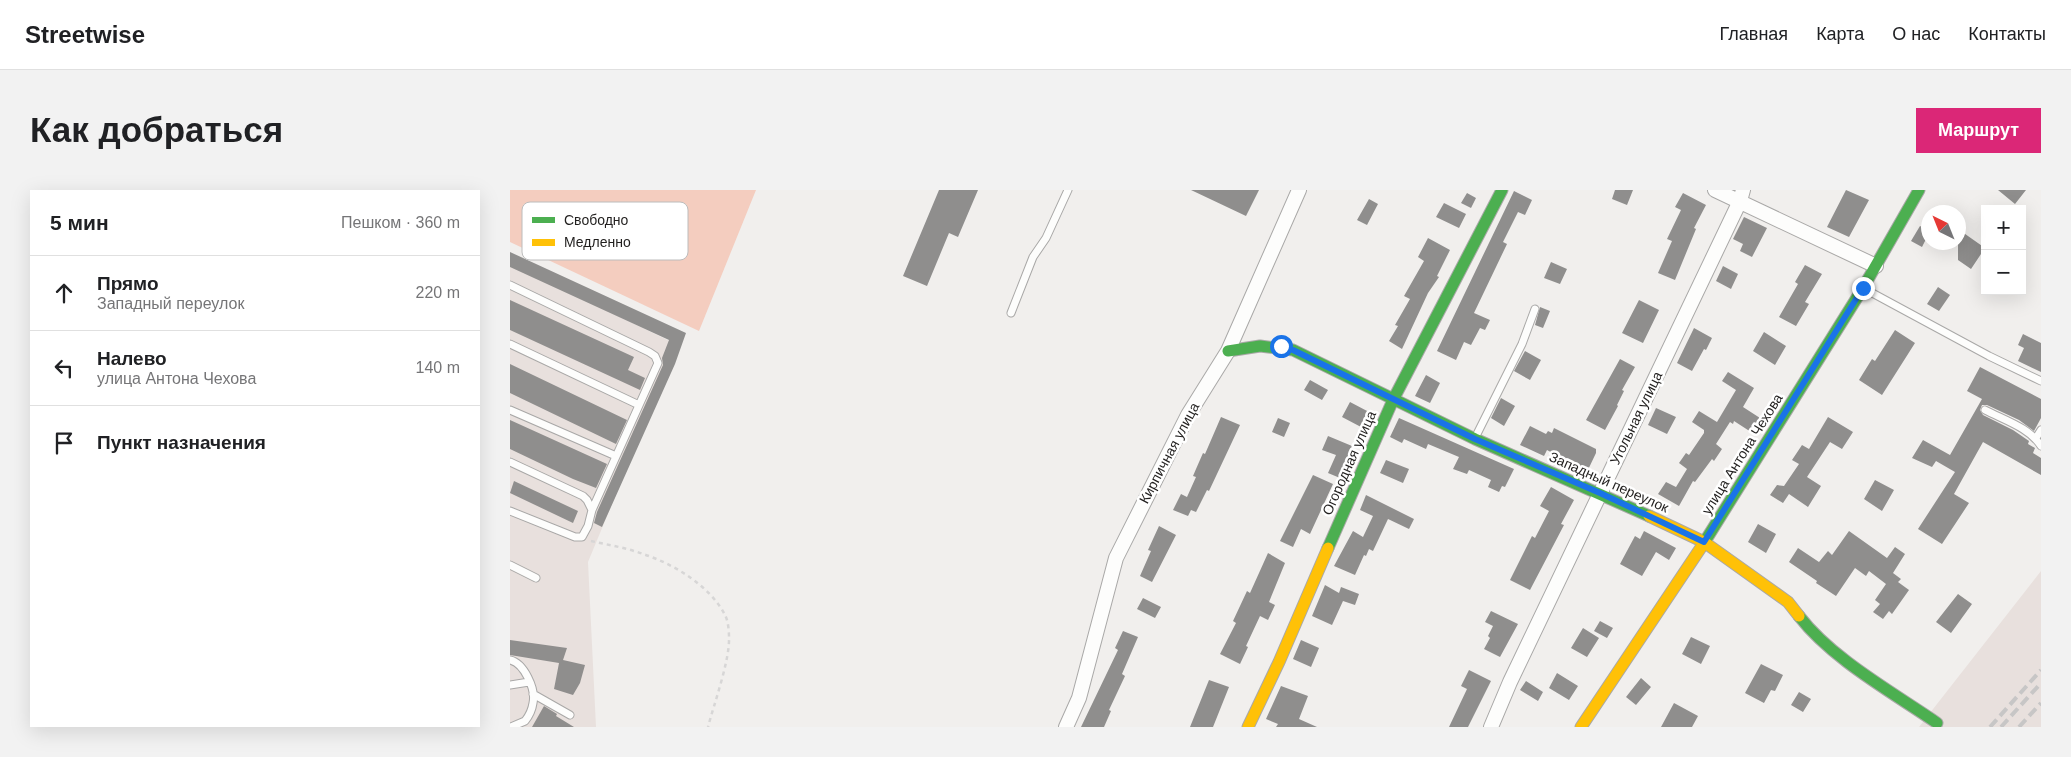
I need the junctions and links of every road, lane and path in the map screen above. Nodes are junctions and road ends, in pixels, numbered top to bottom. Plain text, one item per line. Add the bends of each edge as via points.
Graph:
1 (1068, 190) edge
2 (1299, 190) edge
3 (1502, 190) edge
4 (1715, 190) edge
5 (1919, 190) edge
6 (1741, 195) edge
7 (1876, 266) junction
8 (510, 285) edge
9 (1863, 288) junction
10 (1535, 309) dead end
11 (1011, 313) dead end
12 (510, 344) edge
13 (1228, 351) junction
14 (2041, 381) edge
15 (1393, 400) junction
16 (639, 405) junction
17 (510, 410) edge
18 (1985, 410) dead end
19 (2041, 430) edge
20 (2036, 438) junction
21 (1475, 439) junction
22 (2041, 446) edge
23 (616, 456) junction
24 (510, 462) edge
25 (1600, 493) junction
26 (510, 510) edge
27 (592, 510) junction
28 (575, 538) junction
29 (1704, 542) junction
30 (510, 565) edge
31 (536, 578) dead end
32 (510, 660) edge
33 (530, 682) junction
34 (510, 685) edge
35 (533, 694) junction
36 (570, 715) dead end
37 (1937, 723) dead end
38 (510, 727) edge
39 (708, 727) edge
40 (1066, 727) edge
41 (1248, 727) edge
42 (1491, 727) edge
43 (1581, 727) edge

1 - 11 lane via 1033,258
2 - 13 street, Кирпичная улица
3 - 15 street, Огородная улица
4 - 6 street
5 - 7 street, улица Антона Чехова
6 - 7 street
6 - 25 street, Угольная улица
7 - 9 street, улица Антона Чехова
8 - 16 lane via 656,356 658,363
9 - 14 lane
9 - 29 street, улица Антона Чехова
10 - 21 lane via 1522,344
12 - 16 lane
13 - 15 street, Западный переулок via 1253,345 1281,346
13 - 40 street, Кирпичная улица via 1188,415 1119,551 1079,698
15 - 21 street, Западный переулок
15 - 41 street, Огородная улица
16 - 23 lane
17 - 23 lane
18 - 20 lane
19 - 20 lane
20 - 22 lane
21 - 25 street, Западный переулок
23 - 27 lane
24 - 27 lane via 583,496
25 - 29 street, Западный переулок
25 - 42 street, Угольная улица
26 - 28 lane
27 - 28 lane via 586,532
28 - 39 path via 627,549 663,562 700,586 726,616 727,653
29 - 37 street, Западный переулок via 1788,602 1813,634 1832,651
29 - 43 street, улица Антона Чехова
30 - 31 lane
32 - 33 lane via 518,663
33 - 34 lane
33 - 35 lane
35 - 36 lane
35 - 38 lane via 534,701 528,716 520,724

